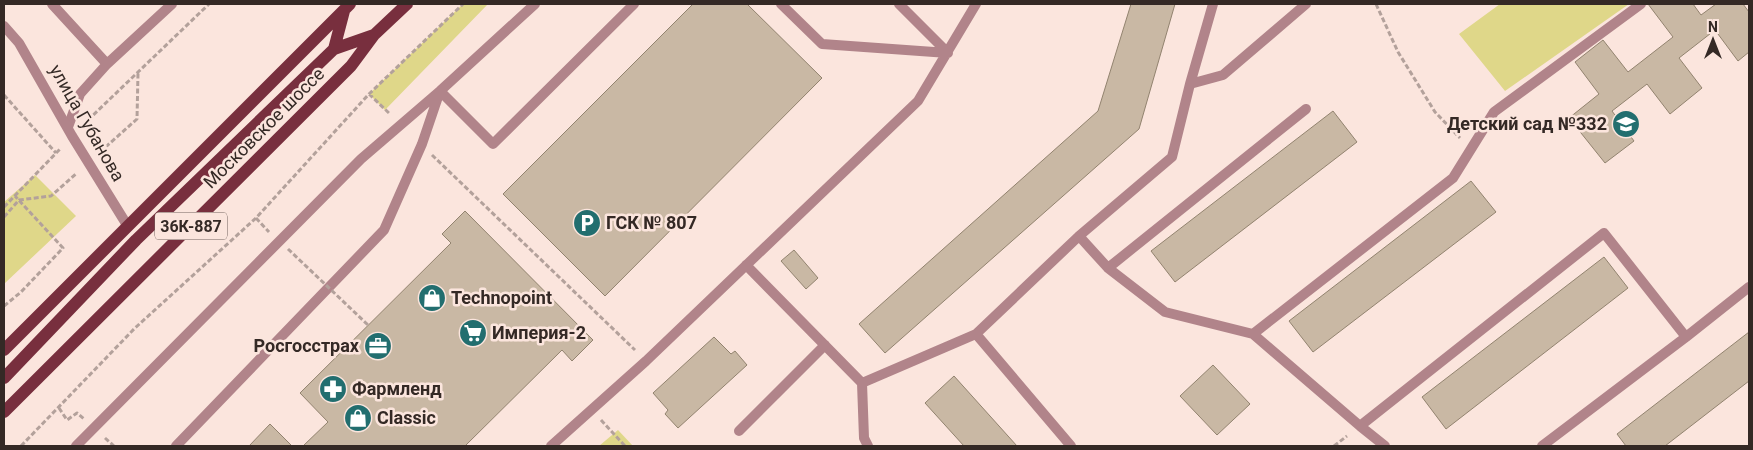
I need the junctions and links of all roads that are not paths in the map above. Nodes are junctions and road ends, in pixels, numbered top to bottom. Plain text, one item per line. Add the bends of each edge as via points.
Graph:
1 (52, 4) edge
2 (172, 4) edge
3 (408, 4) edge
4 (535, 4) edge
5 (634, 4) edge
6 (781, 4) edge
7 (899, 4) edge
8 (976, 4) edge
9 (1214, 4) edge
10 (1306, 4) edge
11 (1641, 4) edge
12 (347, 7) edge
13 (4, 26) edge
14 (374, 35) junction
15 (334, 49) junction
16 (948, 53) junction
17 (107, 64) junction
18 (1190, 84) junction
19 (440, 91) junction
20 (1306, 108) dead end
21 (70, 132) junction
22 (127, 225) junction
23 (1079, 236) junction
24 (136, 240) junction
25 (746, 265) junction
26 (1108, 268) junction
27 (1749, 287) edge
28 (976, 334) junction
29 (1253, 334) junction
30 (1686, 337) junction
31 (825, 345) junction
32 (4, 350) edge
33 (4, 378) edge
34 (862, 382) junction
35 (4, 412) edge
36 (1360, 426) junction
37 (739, 431) dead end
38 (76, 446) edge
39 (176, 446) edge
40 (551, 446) edge
41 (868, 446) edge
42 (1071, 446) edge
43 (1385, 446) edge
44 (1542, 446) edge

1 - 17 street
2 - 17 street
3 - 14 main road, Московское шоссе / 36К-887
4 - 19 street
5 - 19 street via 493,144
6 - 16 street via 822,44
7 - 16 street
8 - 16 street
9 - 18 street
10 - 18 street via 1223,75
11 - 29 street via 1494,112 1453,178
12 - 15 main road, Московское шоссе / 36К-887
12 - 22 main road, Московское шоссе / 36К-887
13 - 21 street, улица Губанова via 20,43
14 - 15 main road, Московское шоссе / 36К-887
14 - 35 main road, Московское шоссе / 36К-887 via 351,66
15 - 24 main road, Московское шоссе / 36К-887
16 - 25 street via 918,101
17 - 21 street via 80,94
18 - 23 street via 1172,157
19 - 38 street via 361,159
19 - 39 street via 422,144 384,230
20 - 26 street
21 - 22 street, улица Губанова
22 - 24 main road, улица Губанова
22 - 32 main road, Московское шоссе / 36К-887
23 - 26 street
23 - 28 street
24 - 33 main road, Московское шоссе / 36К-887
25 - 31 street
25 - 40 street
26 - 29 street via 1165,312
27 - 30 street
28 - 34 street
28 - 42 street
29 - 36 street
30 - 36 street via 1604,233
30 - 44 street
31 - 34 street
31 - 37 street
34 - 41 street via 864,438
36 - 43 street

